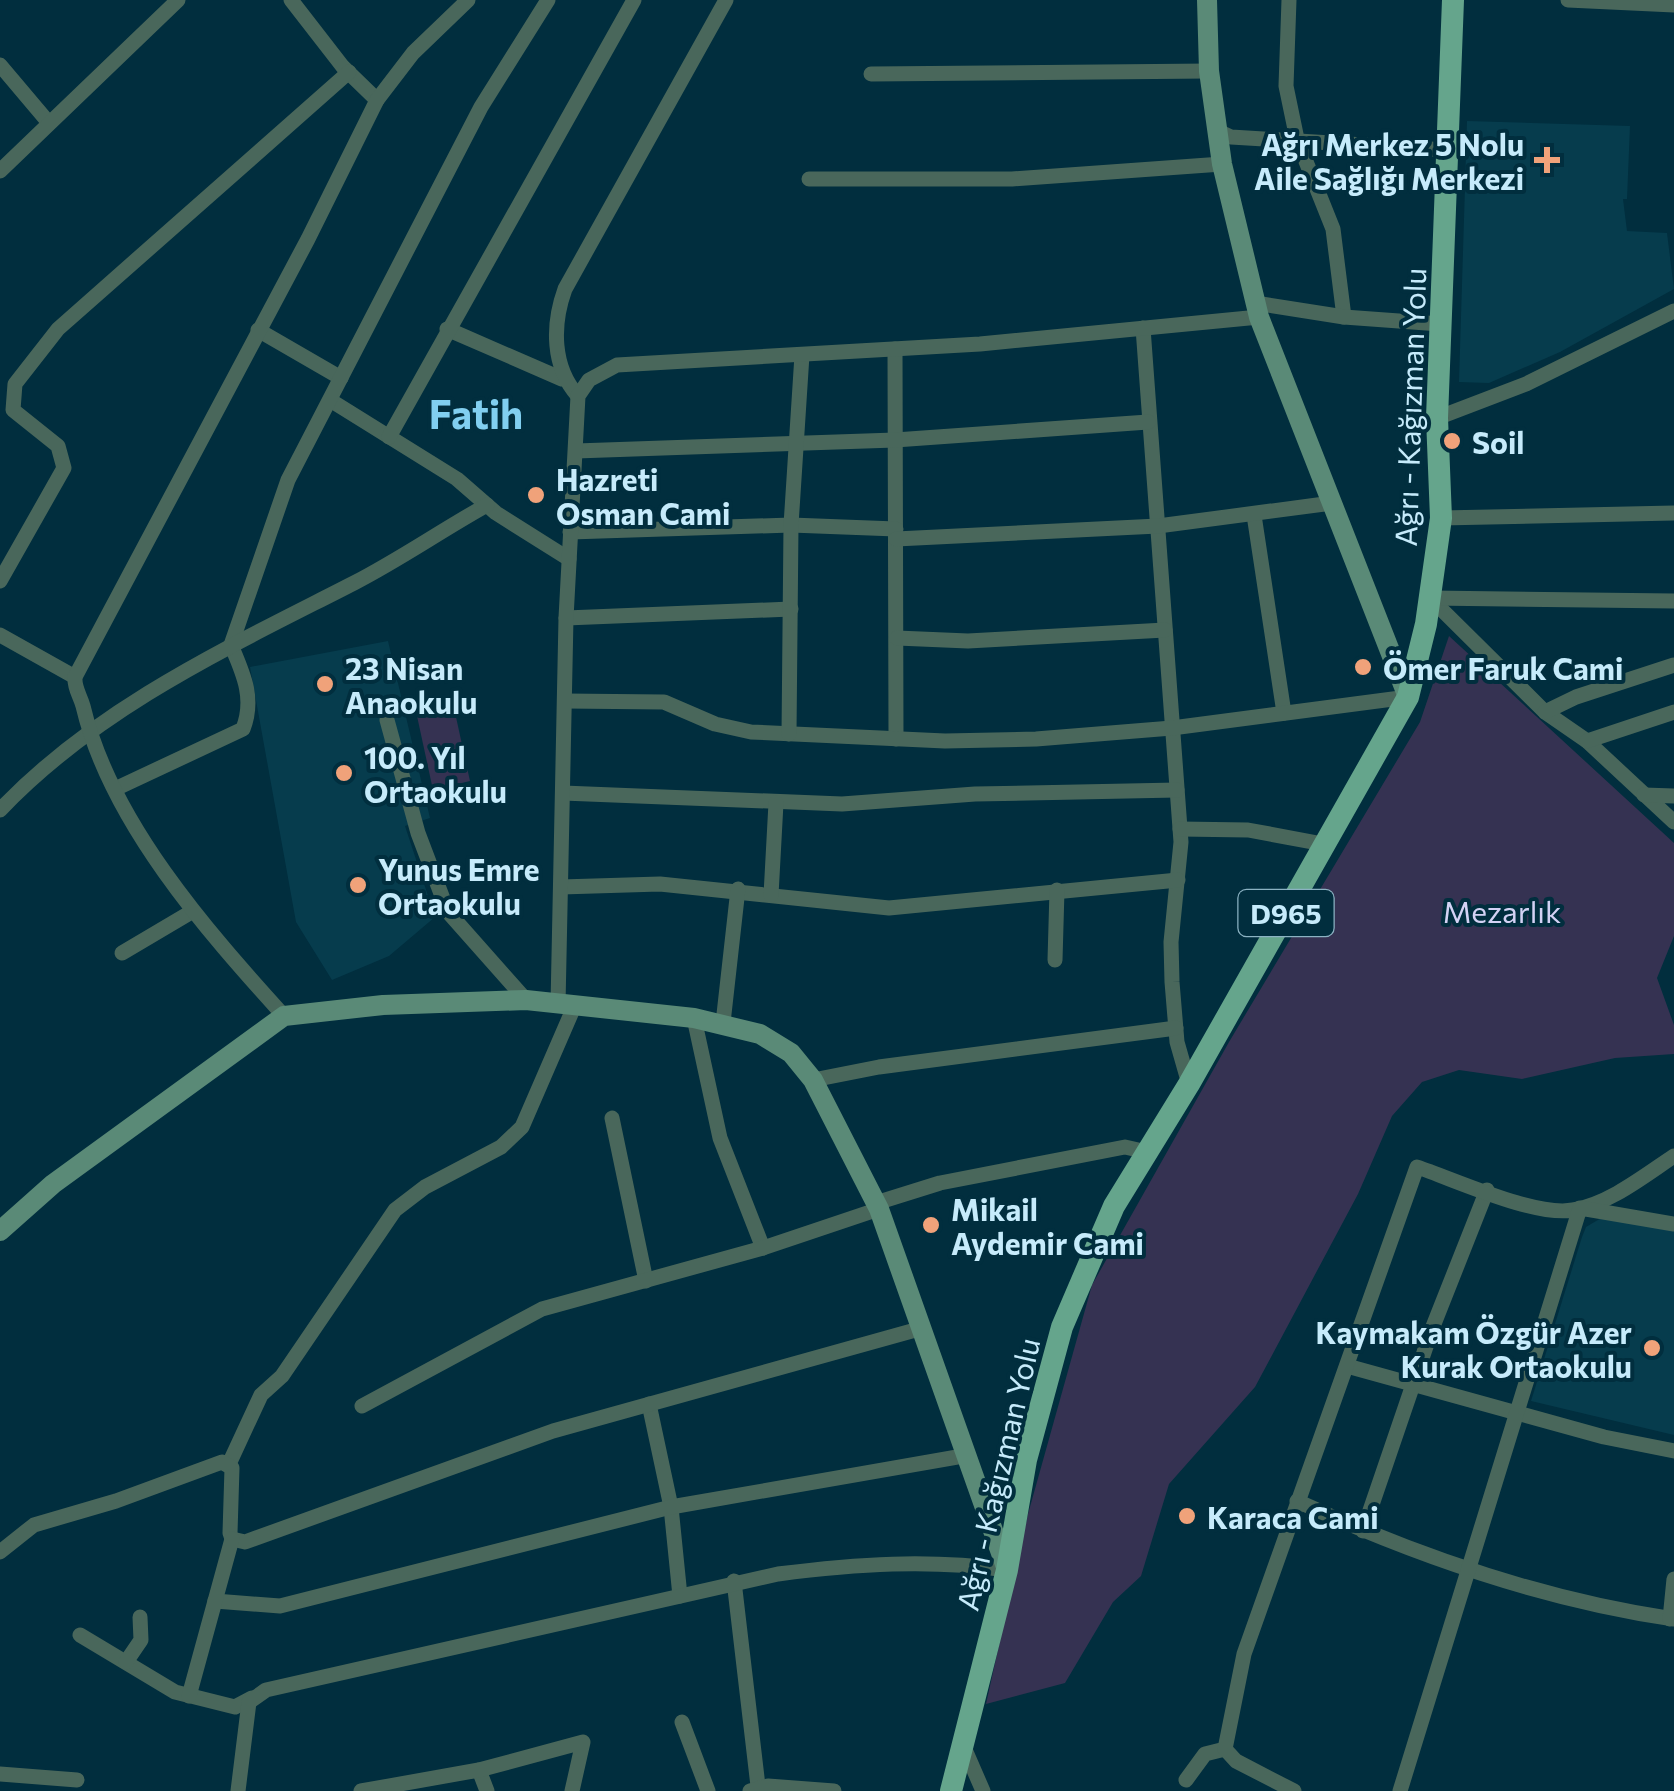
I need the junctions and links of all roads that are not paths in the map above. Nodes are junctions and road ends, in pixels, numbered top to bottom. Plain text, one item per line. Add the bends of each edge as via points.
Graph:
1 (148, 0) edge
2 (178, 0) edge
3 (291, 0) edge
4 (468, 0) edge
5 (548, 0) edge
6 (634, 0) edge
7 (726, 0) edge
8 (1207, 0) edge
9 (1289, 0) edge
10 (1453, 0) edge
11 (1568, 0) edge
12 (1674, 5) edge
13 (159, 14) junction
14 (0, 65) edge
15 (1209, 71) junction
16 (349, 72) junction
17 (870, 74) dead end
18 (377, 100) junction
19 (49, 123) junction
20 (1218, 131) junction
21 (1297, 139) junction
22 (1447, 150) junction
23 (1222, 164) junction
24 (0, 171) edge
25 (809, 179) dead end
26 (1257, 310) junction
27 (1674, 311) edge
28 (1344, 317) junction
29 (1440, 324) junction
30 (1142, 328) junction
31 (258, 330) junction
32 (447, 330) junction
33 (895, 350) junction
34 (802, 356) junction
35 (341, 378) junction
36 (562, 379) junction
37 (578, 396) junction
38 (330, 400) junction
39 (1437, 418) junction
40 (1148, 422) junction
41 (388, 437) junction
42 (895, 440) junction
43 (795, 444) junction
44 (576, 451) junction
45 (1332, 503) junction
46 (487, 505) junction
47 (1674, 513) edge
48 (1254, 515) junction
49 (1441, 518) junction
50 (791, 525) junction
51 (1158, 526) junction
52 (570, 532) junction
53 (896, 534) junction
54 (569, 559) junction
55 (0, 581) edge
56 (1430, 598) junction
57 (1674, 601) edge
58 (791, 608) junction
59 (566, 618) junction
60 (1166, 630) junction
61 (0, 636) edge
62 (897, 638) junction
63 (231, 644) junction
64 (1674, 665) edge
65 (75, 677) junction
66 (1408, 697) junction
67 (565, 702) junction
68 (1546, 712) junction
69 (1674, 712) edge
70 (1284, 714) junction
71 (387, 720) dead end
72 (1172, 728) junction
73 (789, 734) junction
74 (88, 735) junction
75 (896, 738) junction
76 (1587, 741) junction
77 (115, 789) junction
78 (1177, 790) junction
79 (563, 793) junction
80 (1644, 796) junction
81 (1674, 796) edge
82 (776, 804) junction
83 (0, 810) edge
84 (1674, 822) edge
85 (1180, 829) junction
86 (1324, 844) junction
87 (1178, 880) junction
88 (561, 887) junction
89 (738, 889) junction
90 (1057, 890) junction
91 (770, 895) junction
92 (193, 911) junction
93 (122, 953) dead end
94 (1055, 960) dead end
95 (526, 1000) junction
96 (566, 1006) junction
97 (284, 1016) junction
98 (694, 1018) junction
99 (723, 1023) junction
100 (1176, 1028) junction
101 (812, 1080) junction
102 (1189, 1084) junction
103 (612, 1118) dead end
104 (1147, 1152) junction
105 (1674, 1156) edge
106 (1487, 1190) junction
107 (877, 1206) junction
108 (1580, 1208) junction
109 (1674, 1224) edge
110 (0, 1231) edge
111 (763, 1248) junction
112 (646, 1281) junction
113 (919, 1329) junction
114 (1347, 1366) junction
115 (1415, 1386) junction
116 (649, 1404) junction
117 (362, 1406) dead end
118 (1516, 1414) junction
119 (1674, 1451) edge
120 (963, 1456) junction
121 (229, 1464) junction
122 (1296, 1501) junction
123 (671, 1506) junction
124 (1363, 1531) junction
125 (232, 1540) junction
126 (0, 1552) edge
127 (1007, 1570) junction
128 (1469, 1570) junction
129 (1674, 1579) edge
130 (734, 1581) junction
131 (680, 1596) junction
132 (215, 1602) junction
133 (140, 1618) dead end
134 (1672, 1619) edge
135 (80, 1636) dead end
136 (126, 1662) junction
137 (189, 1696) junction
138 (252, 1698) junction
139 (682, 1722) dead end
140 (962, 1742) junction
141 (1225, 1749) junction
142 (479, 1770) junction
143 (0, 1774) edge
144 (76, 1780) dead end
145 (1186, 1780) dead end
146 (754, 1789) edge
147 (238, 1791) edge
148 (361, 1791) edge
149 (487, 1791) edge
150 (572, 1791) edge
151 (708, 1791) edge
152 (834, 1791) edge
153 (951, 1791) edge
154 (982, 1791) edge
155 (1294, 1791) edge
156 (1400, 1791) edge

1 - 13 street
2 - 13 street
3 - 16 street
4 - 18 street
5 - 35 street via 481,107
6 - 32 street
7 - 36 street via 565,289 558,308
8 - 15 street
9 - 21 street via 1286,86
10 - 22 main road, Ağrı - Kağızman Yolu / D965
11 - 12 street
13 - 19 street
14 - 19 street
15 - 17 street
15 - 20 street
16 - 18 street
16 - 55 street via 95,294 24,369 13,410 58,446 64,468
18 - 31 street
19 - 24 street
20 - 21 street
20 - 23 street
21 - 22 street
21 - 28 street via 1334,229
22 - 29 main road, Ağrı - Kağızman Yolu / D965
23 - 25 street via 1012,179
23 - 26 street
26 - 28 street
26 - 30 street
26 - 45 street
27 - 39 street via 1526,384
28 - 29 street
29 - 39 main road, Ağrı - Kağızman Yolu / D965
30 - 33 street
30 - 40 street
31 - 35 street
31 - 65 street
32 - 36 street
32 - 41 street
33 - 34 street
33 - 42 street
34 - 37 street via 616,365 589,380
34 - 43 street
35 - 38 street
36 - 37 street
37 - 44 street
38 - 41 street
38 - 63 street via 288,480
39 - 49 main road, Ağrı - Kağızman Yolu / D965
40 - 42 street
40 - 51 street
41 - 46 street
42 - 43 street
42 - 53 street
43 - 44 street
43 - 50 street
44 - 52 street
45 - 48 street
45 - 66 street
46 - 54 street
46 - 63 street via 358,581
47 - 49 street
48 - 51 street
48 - 70 street
49 - 56 main road, Ağrı - Kağızman Yolu / D965
50 - 52 street
50 - 53 street
50 - 58 street
51 - 53 street
51 - 60 street
52 - 54 street
53 - 62 street
54 - 59 street
56 - 57 street
56 - 66 main road, Ağrı - Kağızman Yolu / D965
56 - 68 street
58 - 59 street
58 - 73 street
59 - 67 street
60 - 62 street via 968,641
60 - 72 street
61 - 65 street
62 - 75 street
63 - 74 street
63 - 77 street via 248,690 243,729
64 - 68 street
65 - 74 street
66 - 70 street
66 - 86 main road, Ağrı - Kağızman Yolu / D965
67 - 73 street via 664,702 715,724
67 - 79 street
68 - 76 street
69 - 76 street
70 - 72 street
71 - 95 street via 448,912
72 - 75 street via 1036,739
72 - 78 street
73 - 75 street
74 - 77 street
74 - 83 street
76 - 80 street
77 - 92 street
78 - 82 street
78 - 85 street
79 - 82 street
79 - 88 street
80 - 81 street
80 - 84 street
82 - 91 street
85 - 86 street via 1248,830
85 - 87 street
86 - 102 main road, Ağrı - Kağızman Yolu / D965
87 - 90 street
87 - 100 street via 1171,942
88 - 89 street
88 - 96 street
89 - 91 street
89 - 99 street
90 - 91 street via 889,908
90 - 94 street
92 - 93 street
92 - 97 street
95 - 96 street
95 - 97 street
96 - 98 street
96 - 121 street via 522,1127 501,1147 395,1210 282,1376 261,1395
97 - 110 street via 123,1131
98 - 99 street
98 - 111 street via 720,1138
99 - 101 street via 791,1053
100 - 101 street
100 - 102 street
101 - 107 street
102 - 104 main road, Ağrı - Kağızman Yolu / D965
103 - 112 street
104 - 107 street via 1125,1148 940,1183
104 - 127 main road, Ağrı - Kağızman Yolu / D965 via 1114,1206 1062,1328 1026,1460
105 - 108 street
106 - 108 street via 1539,1207
106 - 114 street via 1418,1167
106 - 115 street
107 - 111 street
107 - 113 street
108 - 109 street
108 - 118 street
111 - 112 street
112 - 117 street via 542,1309
113 - 116 street
113 - 120 street
114 - 115 street
114 - 122 street
115 - 118 street
115 - 124 street
116 - 123 street
116 - 125 street via 452,1464 253,1540
118 - 119 street
118 - 128 street
120 - 123 street
120 - 127 street
121 - 125 street
121 - 126 street via 34,1525
122 - 124 street
122 - 141 street via 1244,1654
123 - 131 street
123 - 132 street via 327,1597 266,1608
124 - 128 street
125 - 132 street
127 - 130 street via 942,1562 846,1565
127 - 140 main road, Ağrı - Kağızman Yolu / D965
128 - 134 street via 1544,1594
128 - 156 street
129 - 134 street
130 - 131 street
130 - 146 street
131 - 138 street
132 - 137 street
133 - 136 street via 141,1640
135 - 136 street
136 - 137 street
137 - 138 street via 235,1707
138 - 147 street
139 - 151 street
140 - 153 main road, Ağrı - Kağızman Yolu / D965
140 - 154 street
141 - 145 street via 1205,1754
141 - 155 street via 1236,1762
142 - 148 street
142 - 149 street
142 - 150 street via 583,1742
143 - 144 street
146 - 152 street

